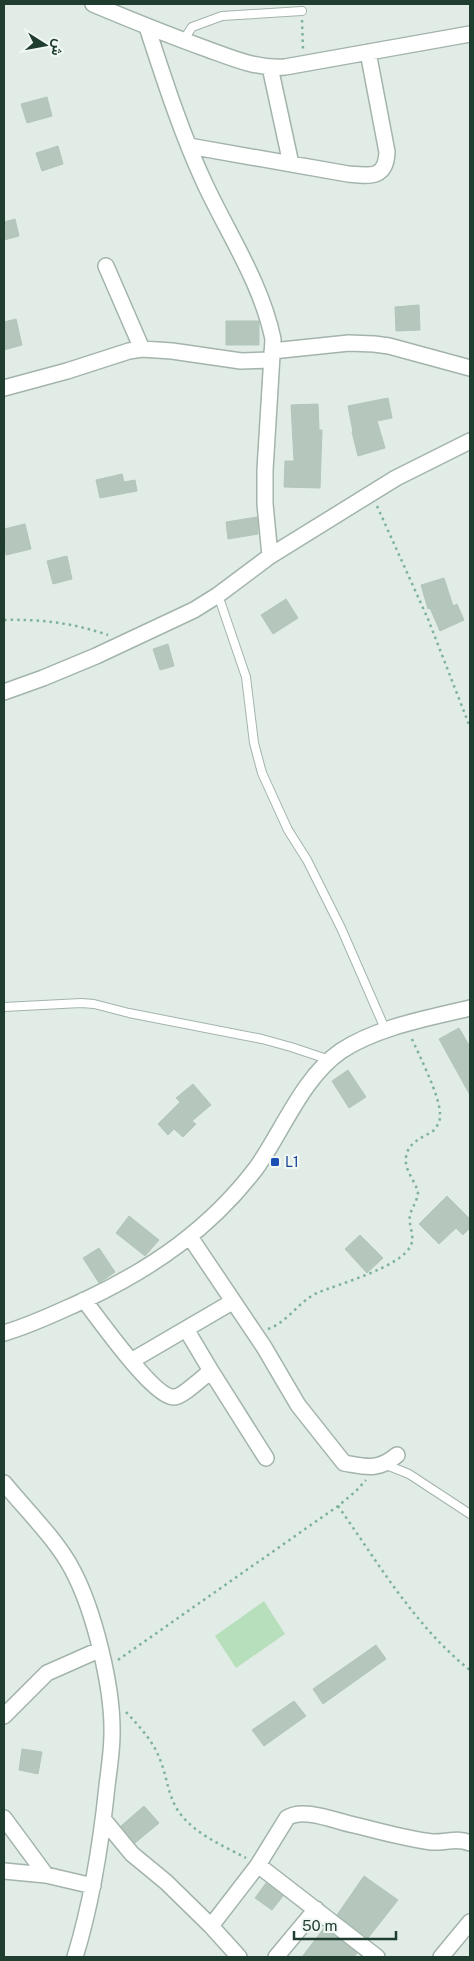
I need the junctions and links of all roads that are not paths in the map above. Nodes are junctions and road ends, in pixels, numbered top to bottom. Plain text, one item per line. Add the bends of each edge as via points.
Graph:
1 (93, 4) edge
2 (302, 11) road end
3 (146, 27) junction
4 (470, 34) edge
5 (183, 41) junction
6 (368, 52) junction
7 (270, 67) junction
8 (189, 146) junction
9 (291, 164) junction
10 (106, 266) dead end
11 (142, 349) junction
12 (272, 356) junction
13 (470, 368) edge
14 (4, 388) edge
15 (470, 440) edge
16 (270, 556) junction
17 (218, 595) junction
18 (4, 692) edge
19 (4, 1008) edge
20 (470, 1008) edge
21 (386, 1031) junction
22 (330, 1060) junction
23 (190, 1238) junction
24 (84, 1300) junction
25 (232, 1302) junction
26 (186, 1329) junction
27 (4, 1333) edge
28 (131, 1362) junction
29 (211, 1371) junction
30 (397, 1455) dead end
31 (266, 1458) dead end
32 (379, 1466) junction
33 (4, 1483) edge
34 (470, 1514) edge
35 (100, 1650) junction
36 (4, 1716) edge
37 (4, 1818) edge
38 (104, 1820) junction
39 (470, 1842) edge
40 (258, 1865) junction
41 (4, 1871) edge
42 (46, 1875) junction
43 (93, 1886) junction
44 (316, 1909) junction
45 (470, 1922) edge
46 (211, 1926) junction
47 (75, 1957) edge
48 (239, 1957) edge
49 (276, 1957) edge
50 (377, 1957) edge
51 (442, 1957) edge

1 - 3 street
2 - 5 lane via 222,16 192,28
3 - 5 street
3 - 8 street
4 - 6 street
5 - 7 street via 244,62
6 - 7 street
6 - 9 street via 387,152 384,169 366,176
7 - 9 street
8 - 9 street
8 - 12 street via 247,265 270,328
10 - 11 street
11 - 12 street via 241,361
11 - 14 street
12 - 13 street via 349,344 374,344
12 - 16 street via 265,470
15 - 16 street via 396,478
16 - 17 street
17 - 18 street via 194,610 126,641
17 - 21 lane via 246,678 254,743 262,773 288,830 341,928
19 - 22 lane via 94,1004 262,1039
20 - 21 street
21 - 22 street via 357,1041
22 - 23 street via 308,1086 257,1166 225,1206
23 - 24 street via 154,1262
23 - 25 street
24 - 27 street
24 - 28 street
25 - 26 street
25 - 32 street via 250,1325 298,1405 344,1463
26 - 28 street
26 - 29 street
28 - 29 street via 169,1397 176,1397
29 - 31 street
30 - 32 street
32 - 34 lane via 409,1474
33 - 35 street via 71,1568 89,1610
35 - 36 street via 47,1673
35 - 38 street via 109,1689 112,1733
37 - 42 street
38 - 43 street
38 - 46 street via 132,1854
39 - 40 street via 434,1842 313,1814 294,1814 287,1818
40 - 44 street
40 - 46 street
41 - 42 street
42 - 43 street
43 - 47 street
44 - 49 street
44 - 50 street
45 - 51 street
46 - 48 street

